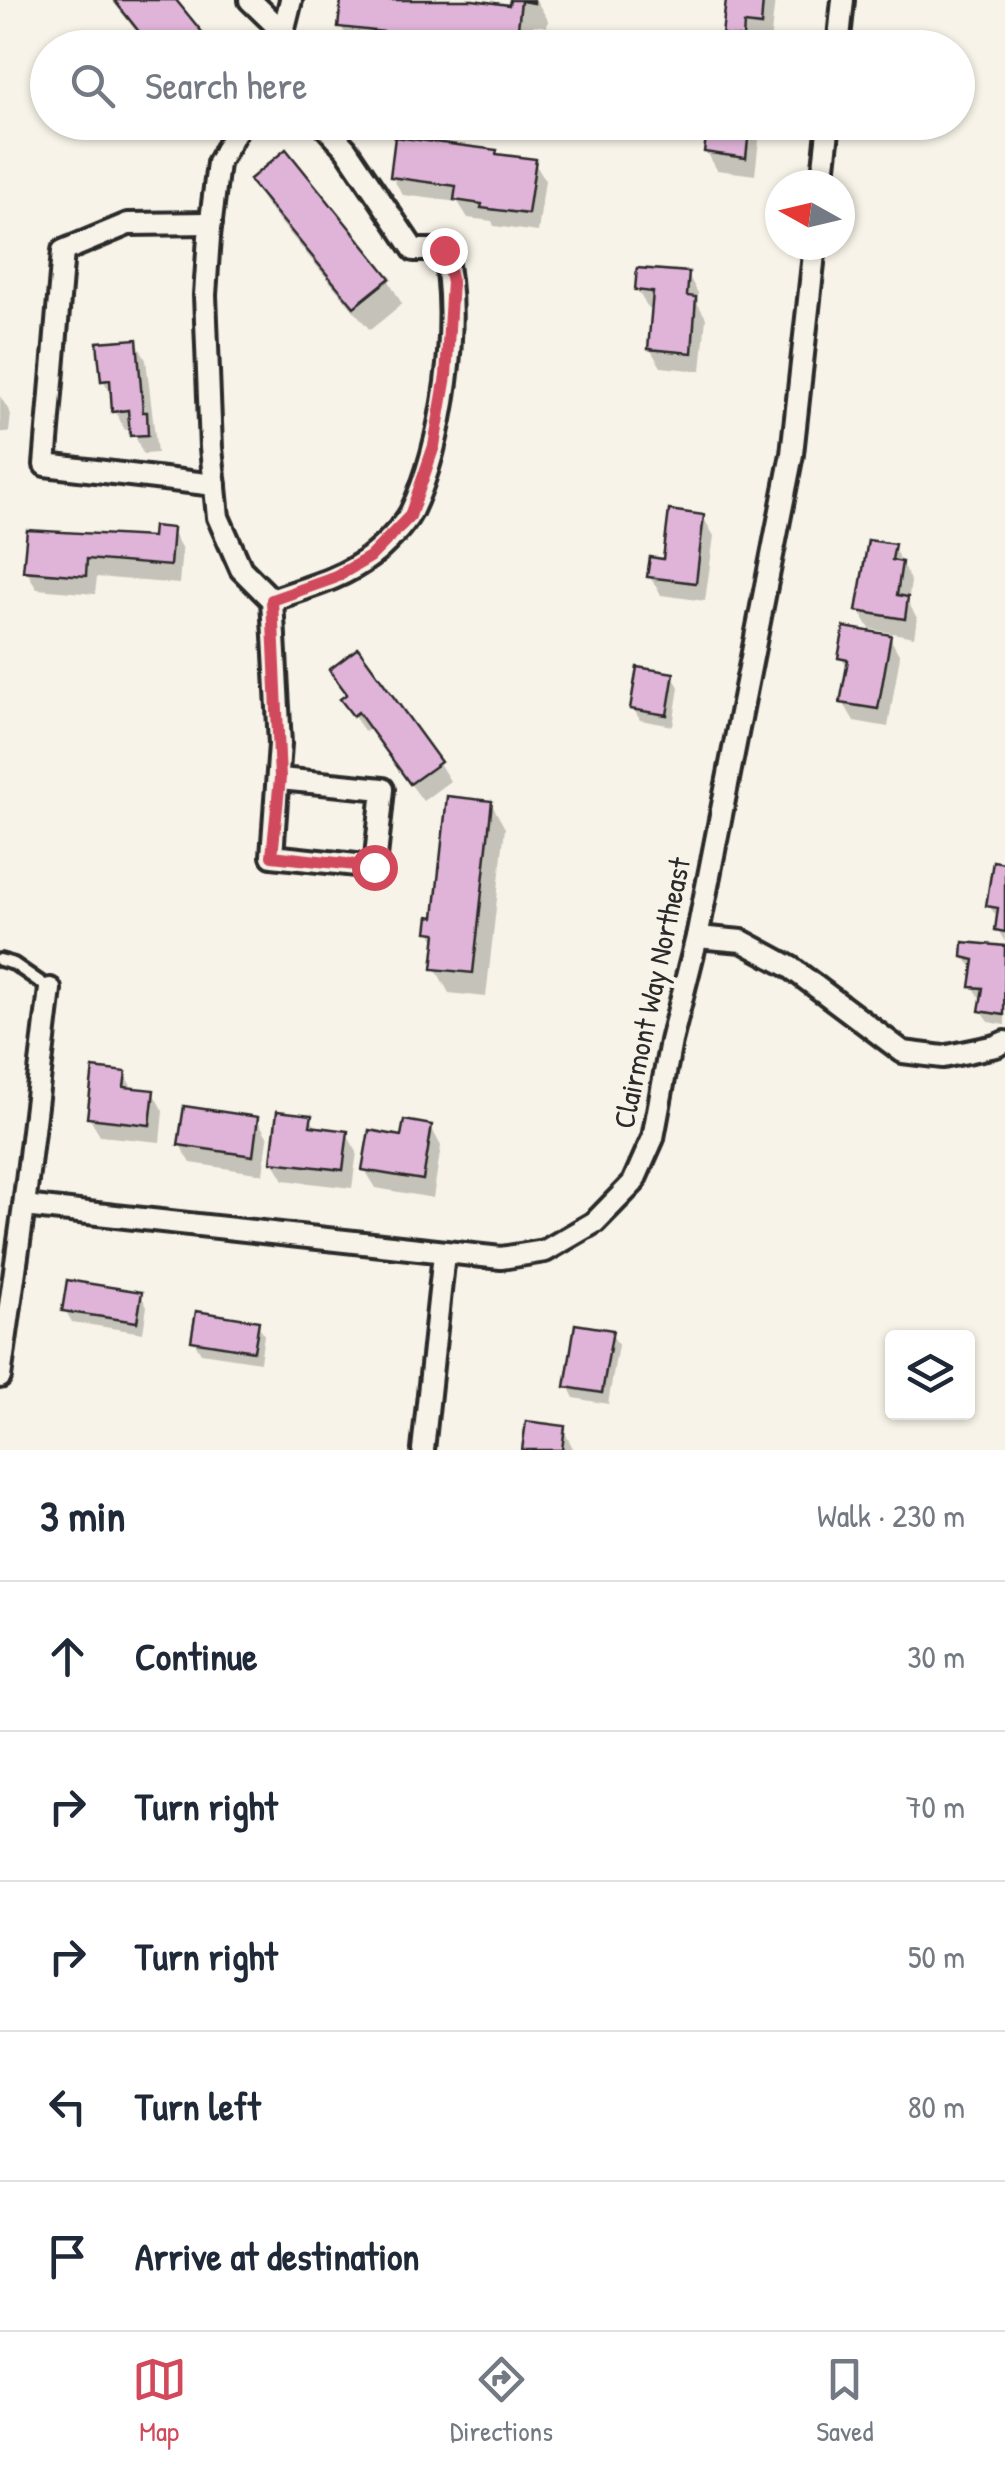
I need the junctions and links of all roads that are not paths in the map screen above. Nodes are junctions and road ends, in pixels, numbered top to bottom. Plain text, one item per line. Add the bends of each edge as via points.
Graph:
1 (250, 0) edge
2 (291, 0) edge
3 (843, 0) edge
4 (273, 30) edge
5 (284, 30) edge
6 (840, 30) edge
7 (231, 140) edge
8 (338, 140) edge
9 (827, 140) edge
10 (824, 170) edge
11 (211, 224) junction
12 (813, 260) edge
13 (215, 486) junction
14 (272, 600) junction
15 (280, 778) junction
16 (697, 937) junction
17 (0, 960) edge
18 (50, 989) joint
19 (1005, 1042) edge
20 (24, 1206) junction
21 (444, 1254) junction
22 (5, 1301) edge
23 (0, 1377) edge
24 (423, 1450) edge

1 - 4 street
2 - 5 street
3 - 6 street
7 - 11 street via 218,162
8 - 14 street via 414,250 444,250 452,282 446,376 434,446 410,516 370,557
9 - 10 street
11 - 13 street via 205,295
11 - 13 street via 128,224 64,252 45,464
12 - 16 street, Clairmont Way Northeast via 792,454
13 - 14 street via 218,517 242,569
14 - 15 street
15 - 15 street via 272,856 374,867 383,789
16 - 19 street via 742,941 790,967 903,1052 943,1056
16 - 21 street, Clairmont Way Northeast via 653,1138 633,1183 595,1222 545,1251 501,1258
17 - 18 lane
18 - 20 street
20 - 21 street, Clairmont Way Northeast
20 - 22 street
21 - 24 street
22 - 23 street

